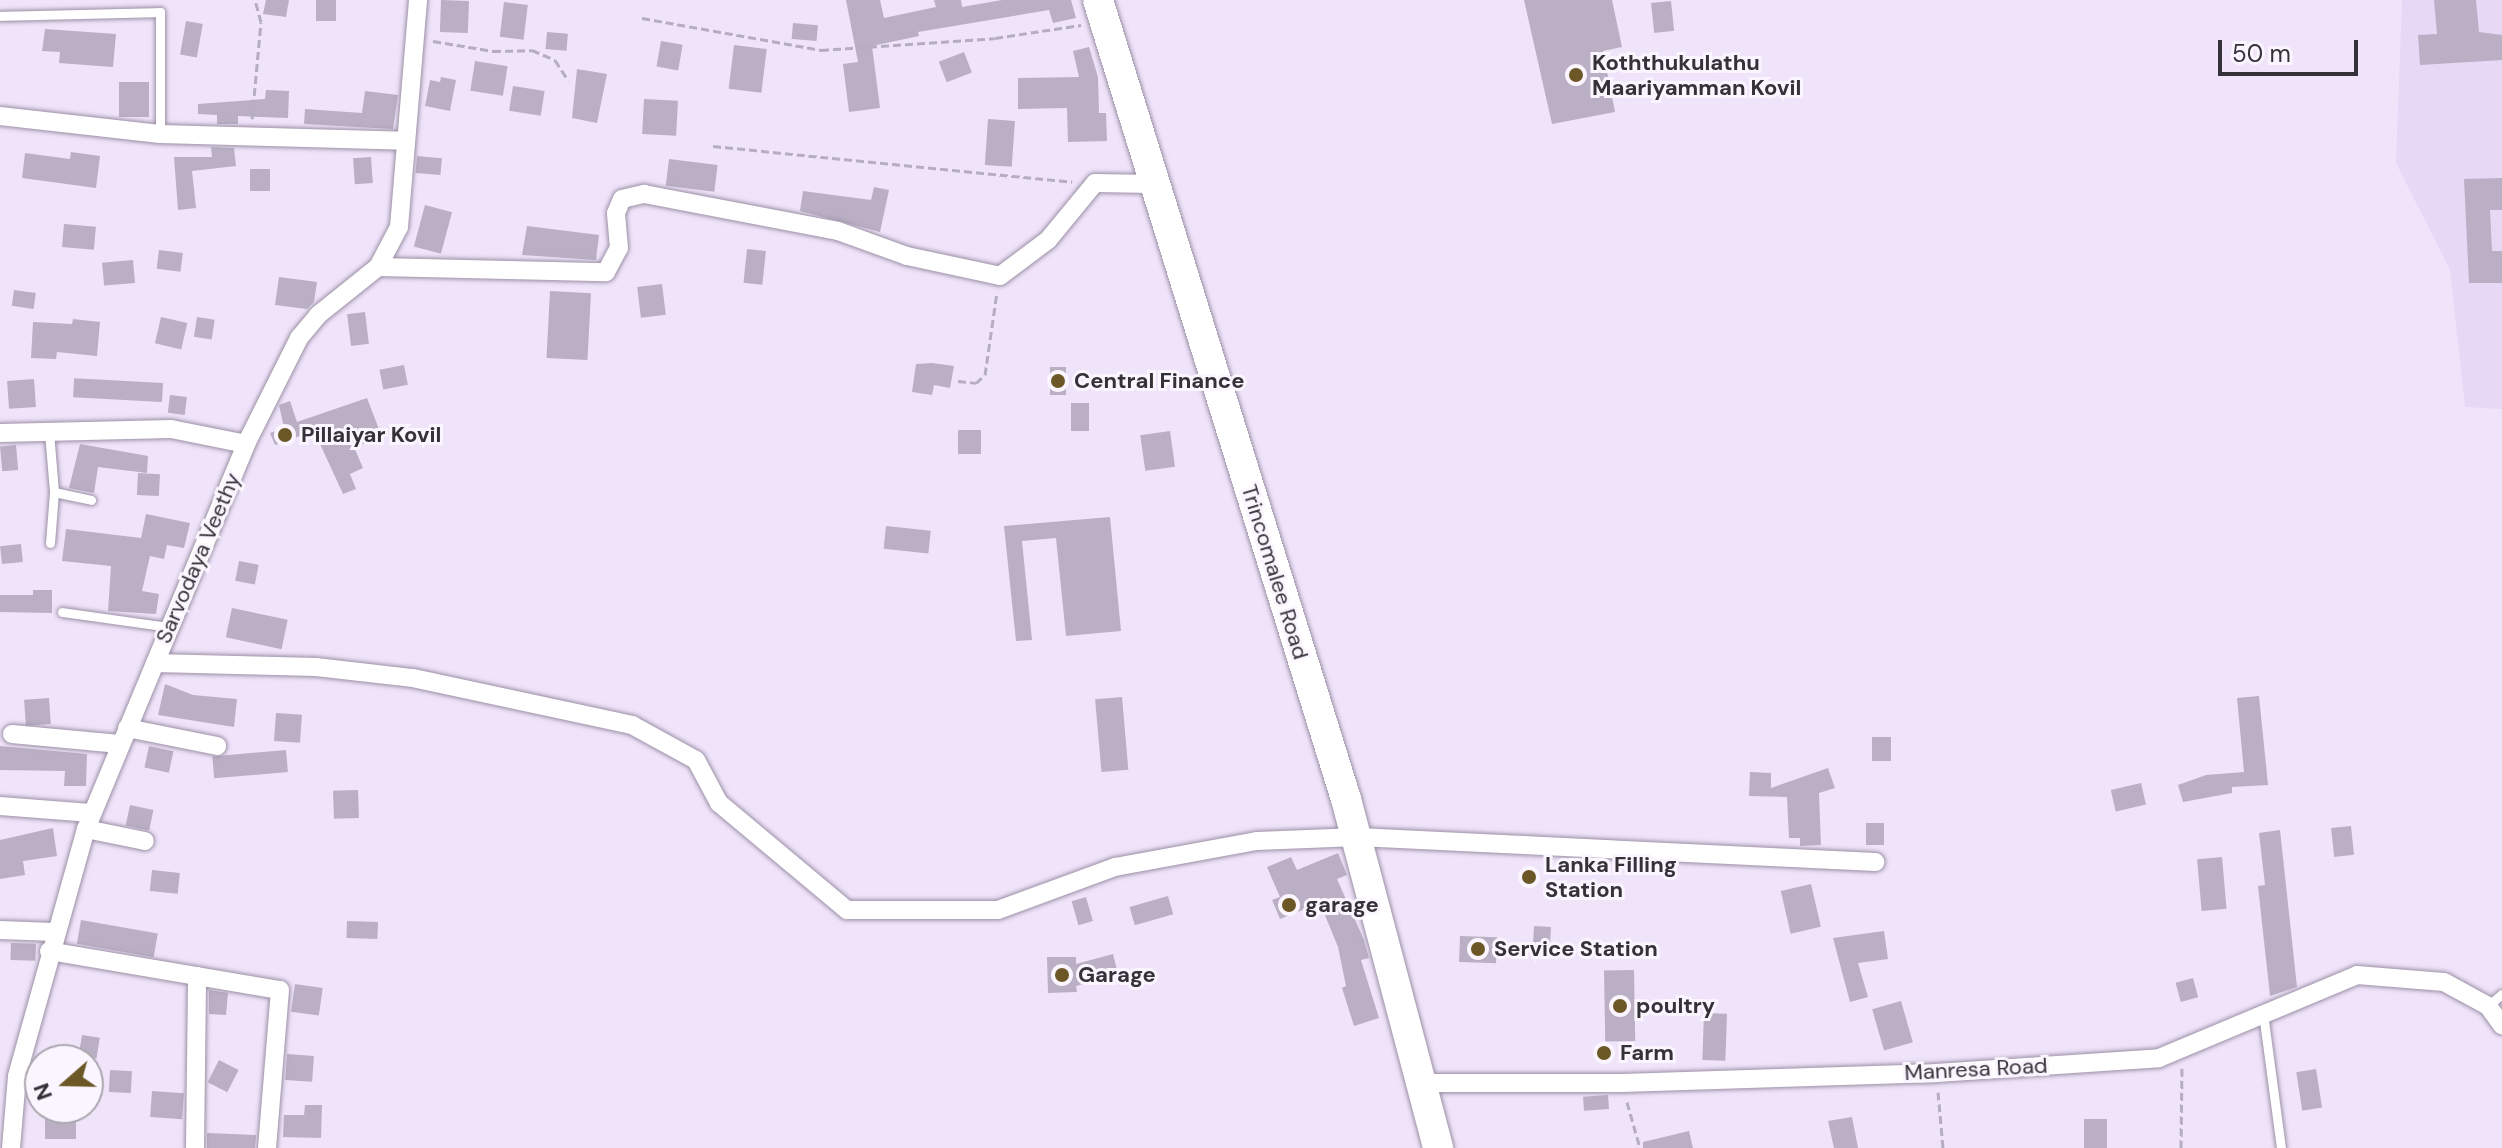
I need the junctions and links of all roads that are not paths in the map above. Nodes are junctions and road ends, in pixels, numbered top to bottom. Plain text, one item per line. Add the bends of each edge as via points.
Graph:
1 (418, 0) edge
2 (1101, 11) edge
3 (0, 16) edge
4 (0, 116) edge
5 (160, 134) junction
6 (405, 141) junction
7 (1153, 184) junction
8 (378, 267) junction
9 (49, 429) junction
10 (0, 433) edge
11 (246, 444) junction
12 (54, 492) junction
13 (91, 500) dead end
14 (50, 543) dead end
15 (62, 612) dead end
16 (169, 627) junction
17 (155, 663) junction
18 (12, 734) dead end
19 (124, 736) junction
20 (217, 746) dead end
21 (0, 806) edge
22 (88, 821) junction
23 (1358, 837) junction
24 (145, 841) dead end
25 (1875, 862) dead end
26 (0, 930) edge
27 (52, 942) junction
28 (197, 976) junction
29 (2495, 1000) edge
30 (2263, 1013) junction
31 (2502, 1025) edge
32 (1418, 1083) junction
33 (11, 1148) edge
34 (195, 1148) edge
35 (267, 1148) edge
36 (1438, 1148) edge
37 (2281, 1148) edge

1 - 6 street, Sarvodaya Veethy
2 - 7 highway, Trincomalee Road
3 - 5 lane via 160,12
4 - 5 street
5 - 6 street
6 - 8 street, Sarvodaya Veethy via 399,227
7 - 8 street via 1095,183 1048,240 1000,276 907,256 838,231 644,194 622,199 616,213 619,248 606,272
7 - 23 highway, Trincomalee Road
8 - 11 street, Sarvodaya Veethy via 318,315 299,338
9 - 10 street
9 - 11 street via 171,429
9 - 12 lane
11 - 16 street, Sarvodaya Veethy
12 - 13 lane
12 - 14 lane
15 - 16 lane
16 - 17 street, Sarvodaya Veethy
17 - 19 street, Sarvodaya Veethy
17 - 23 street via 316,667 413,678 632,725 696,760 719,803 847,910 998,910 1115,867 1257,841
18 - 19 street
19 - 20 street
19 - 22 street, Sarvodaya Veethy
21 - 22 street
22 - 24 street
22 - 27 street, Sarvodaya Veethy
23 - 25 street
23 - 32 highway, Trincomalee Road
26 - 27 street
27 - 28 street
27 - 33 street, Sarvodaya Veethy via 17,1076
28 - 34 street
28 - 35 street via 280,990
29 - 30 street, Manresa Road via 2444,982 2357,975
29 - 31 street, Manresa Road
30 - 32 street, Manresa Road via 2159,1058 1936,1073
30 - 37 lane
32 - 36 highway, Trincomalee Road

